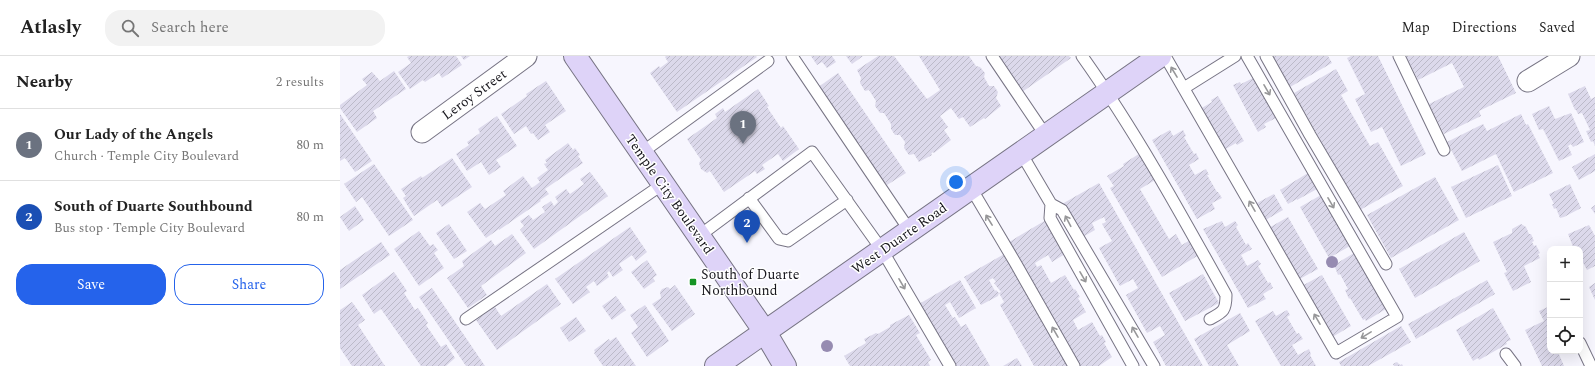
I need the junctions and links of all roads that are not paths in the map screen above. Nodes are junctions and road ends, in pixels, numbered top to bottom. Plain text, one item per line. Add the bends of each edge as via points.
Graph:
1 (526, 56) edge
2 (575, 56) edge
3 (792, 56) edge
4 (992, 56) edge
5 (1082, 56) edge
6 (1160, 56) edge
7 (1165, 56) edge
8 (1235, 56) edge
9 (1248, 56) edge
10 (1266, 56) edge
11 (1399, 56) edge
12 (1569, 56) edge
13 (768, 61) dead end
14 (1528, 81) dead end
15 (1184, 88) junction
16 (1108, 93) junction
17 (422, 132) dead end
18 (1046, 136) junction
19 (1444, 150) dead end
20 (641, 153) junction
21 (1021, 153) junction
22 (663, 184) junction
23 (971, 188) junction
24 (749, 198) junction
25 (847, 200) junction
26 (1051, 204) junction
27 (910, 231) junction
28 (699, 236) junction
29 (882, 250) junction
30 (1386, 264) dead end
31 (466, 319) dead end
32 (1210, 319) dead end
33 (765, 332) junction
34 (1583, 349) edge
35 (1506, 354) dead end
36 (716, 366) edge
37 (785, 366) edge
38 (950, 366) edge
39 (1074, 366) edge
40 (1133, 366) edge
41 (1154, 366) edge
42 (1515, 366) edge
43 (1591, 366) edge

1 - 17 street, Leroy Street
2 - 20 main road, Temple City Boulevard
3 - 27 lane
4 - 18 lane
5 - 16 lane
6 - 16 main road, West Duarte Road
15 -> 7 lane
8 - 15 lane
9 -> 15 lane via 1397,317 1336,353
10 - 30 lane
11 - 19 lane
12 - 14 street
13 - 20 lane
16 - 18 main road, West Duarte Road
16 - 32 lane via 1174,202 1226,295 1224,311
18 - 21 main road, West Duarte Road
20 - 22 main road, Temple City Boulevard
21 - 23 main road, West Duarte Road
21 - 26 lane
22 - 28 main road, Temple City Boulevard
22 - 31 lane
23 - 27 main road, West Duarte Road
39 -> 23 lane
24 - 25 lane via 779,239 788,241
24 - 25 lane via 812,152
24 - 28 lane
25 - 29 lane
26 -> 40 lane via 1050,218
41 -> 26 lane via 1062,210
27 - 29 main road, West Duarte Road
28 - 33 main road, Temple City Boulevard
29 - 33 main road, West Duarte Road
29 -> 38 lane
33 - 36 main road, West Duarte Road
33 - 37 main road, Temple City Boulevard
34 - 43 lane
35 - 42 lane

